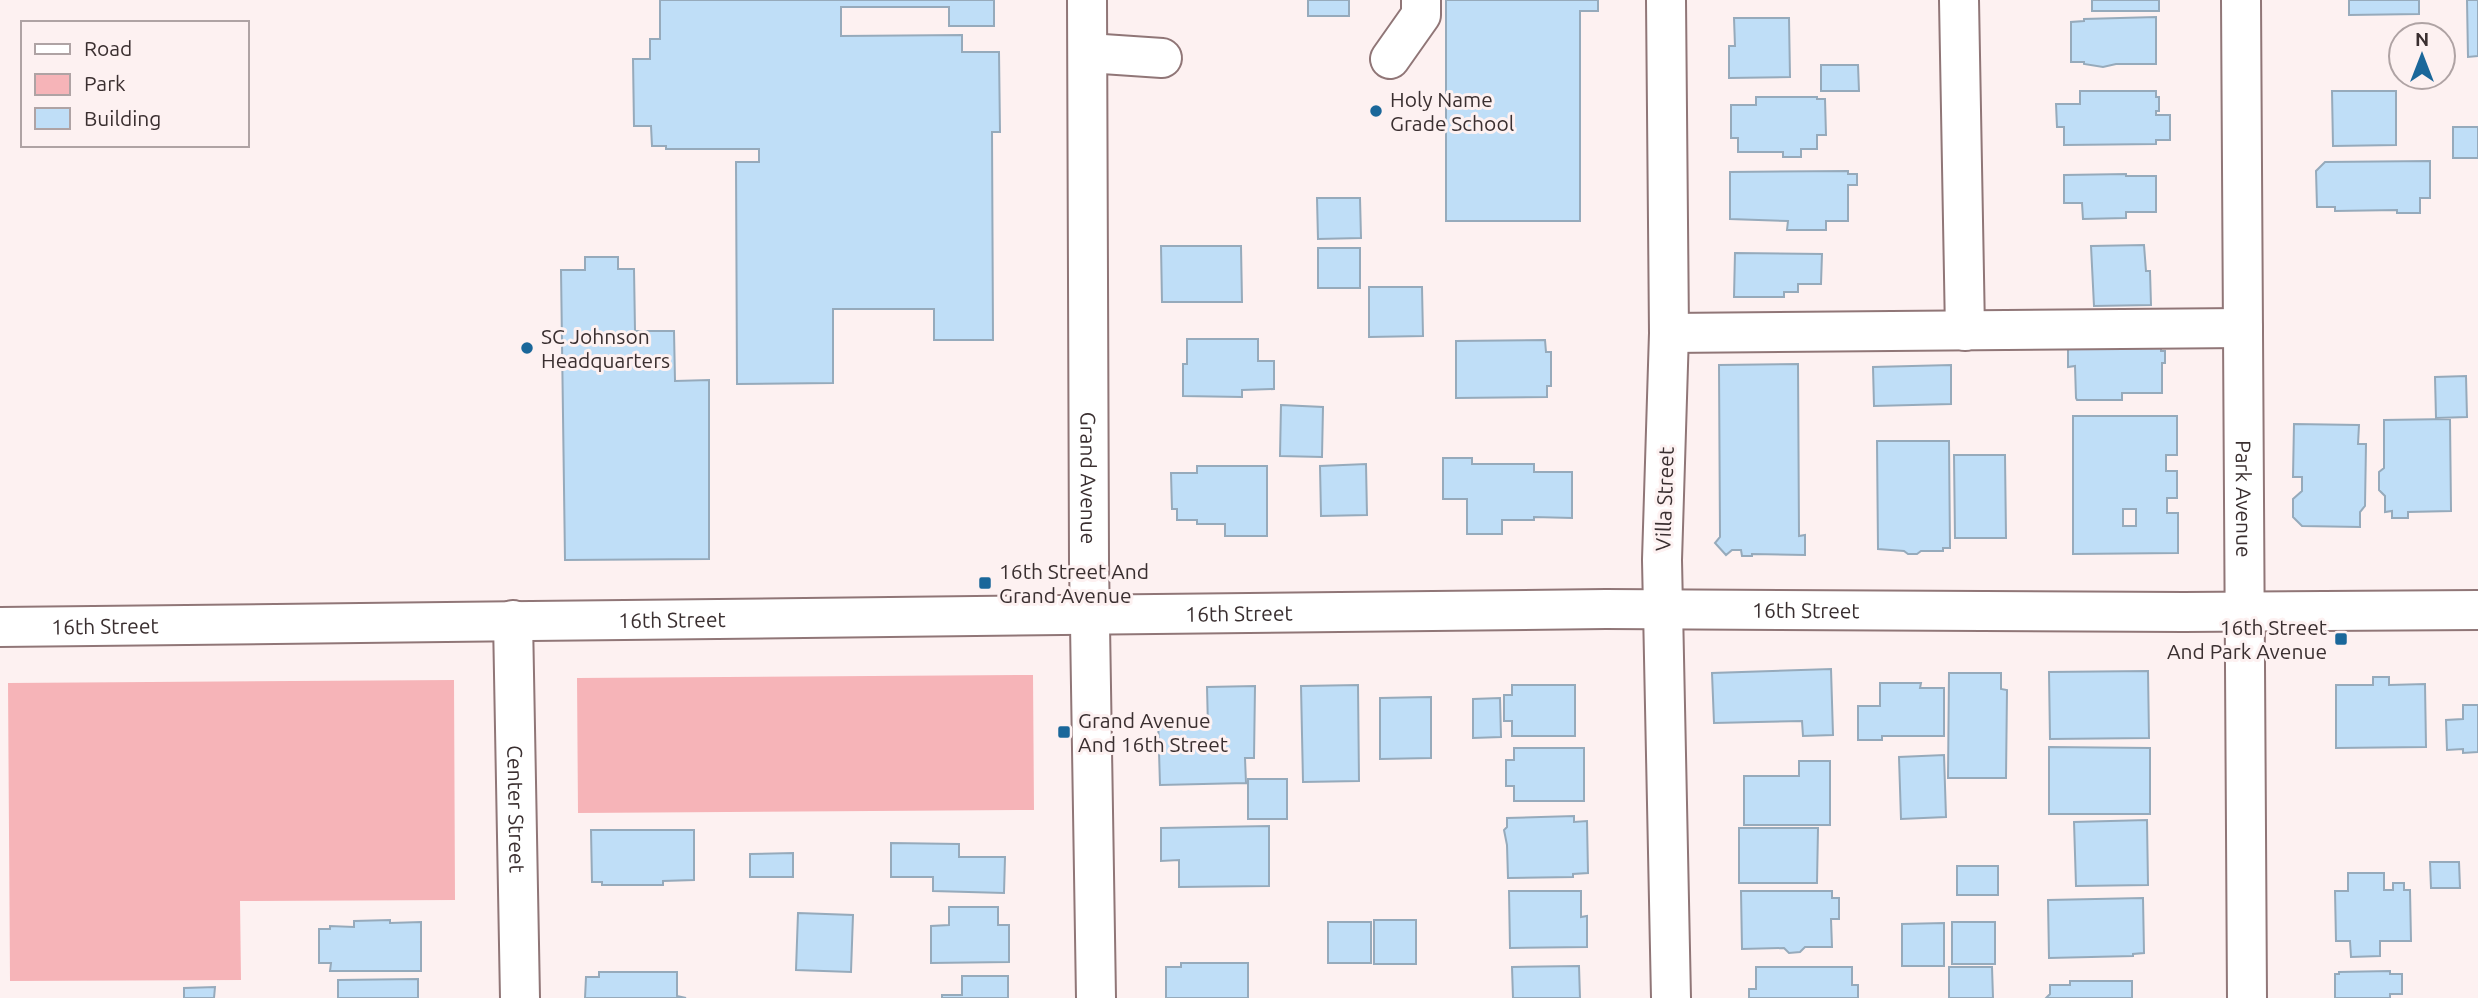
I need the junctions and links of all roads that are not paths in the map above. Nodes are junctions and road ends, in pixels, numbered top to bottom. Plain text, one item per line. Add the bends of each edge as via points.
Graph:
1 (1087, 0) edge
2 (1421, 0) edge
3 (1666, 0) edge
4 (1959, 0) edge
5 (2241, 0) edge
6 (1088, 53) junction
7 (1162, 58) dead end
8 (1390, 59) dead end
9 (2243, 328) junction
10 (1965, 331) junction
11 (1669, 333) junction
12 (1665, 609) junction
13 (2478, 610) edge
14 (2245, 611) junction
15 (1090, 616) junction
16 (513, 620) junction
17 (0, 627) edge
18 (520, 998) edge
19 (1096, 998) edge
20 (1671, 998) edge
21 (2247, 998) edge

1 - 6 street, Grand Avenue
2 - 8 street via 1421,15
3 - 11 street, Villa Street
4 - 10 street
5 - 9 street, Park Avenue
6 - 7 street
6 - 15 street, Grand Avenue
9 - 10 street
9 - 14 street, Park Avenue
10 - 11 street
11 - 12 street, Villa Street via 1662,560
12 - 14 street, 16th Street
12 - 15 street, 16th Street
12 - 20 street, Villa Street
13 - 14 street, 16th Street
14 - 21 street, Park Avenue
15 - 16 street, 16th Street
15 - 19 street, Grand Avenue
16 - 17 street, 16th Street
16 - 18 street, Center Street

